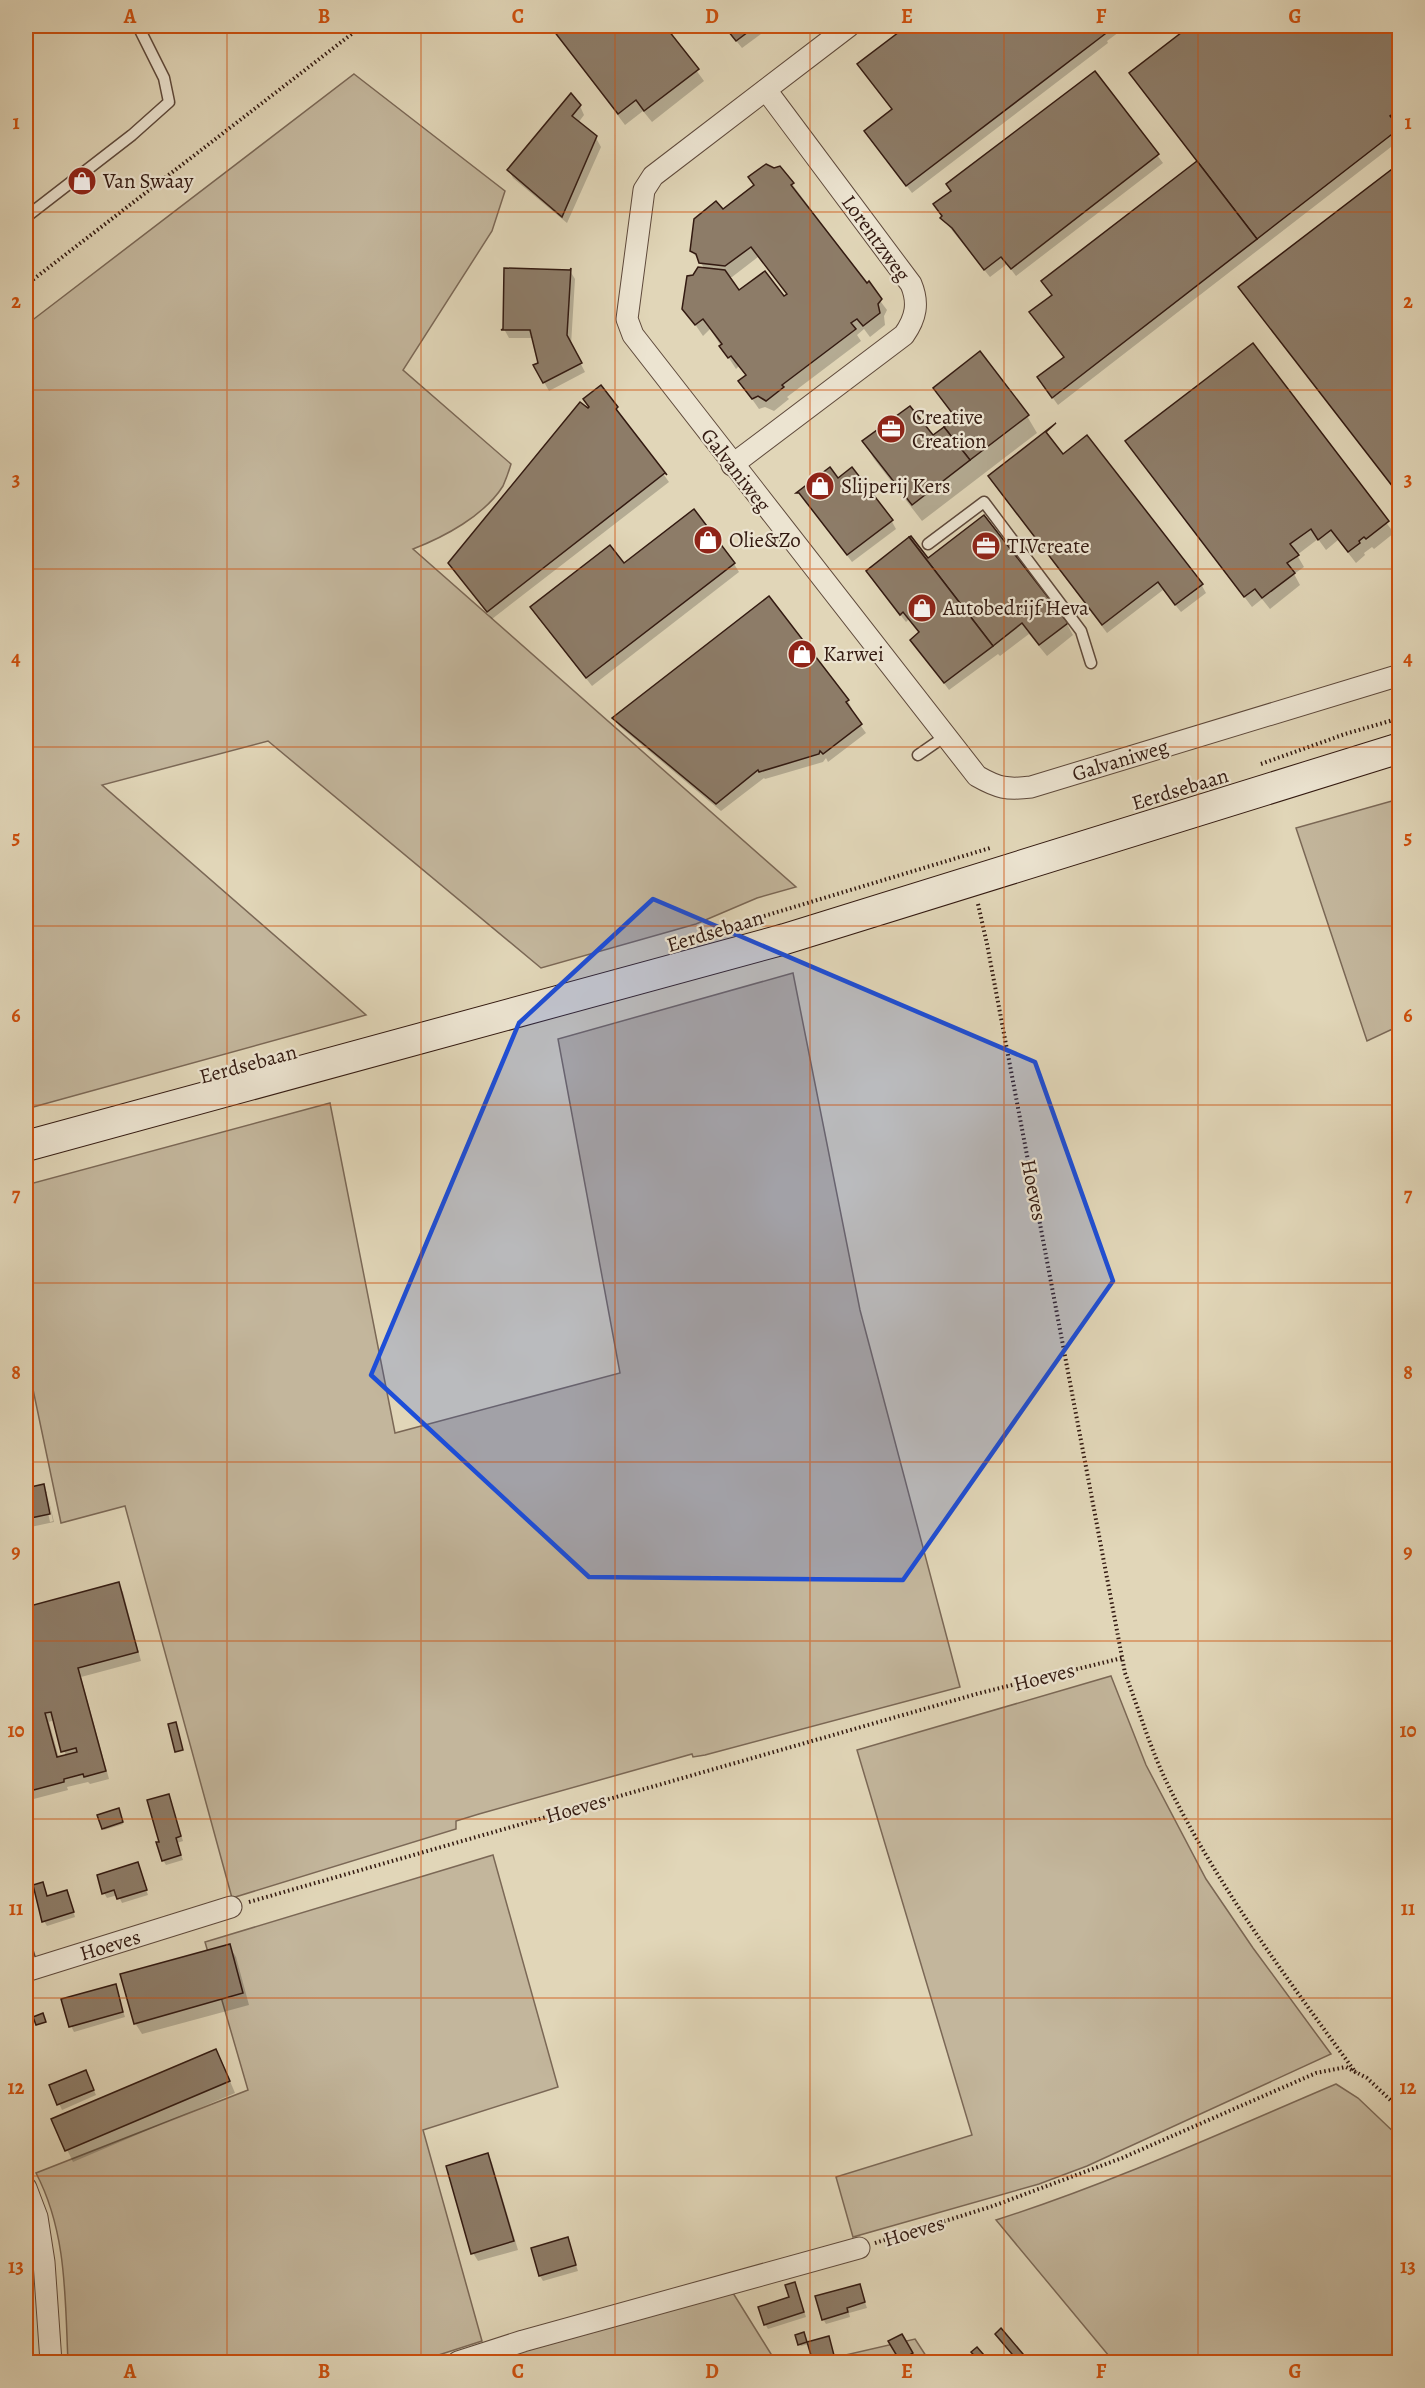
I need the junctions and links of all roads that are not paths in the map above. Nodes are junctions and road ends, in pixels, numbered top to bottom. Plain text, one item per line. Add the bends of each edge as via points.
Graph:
1 (138, 26) edge
2 (849, 26) edge
3 (766, 90) junction
4 (26, 217) edge
5 (732, 465) junction
6 (928, 544) dead end
7 (1091, 663) dead end
8 (1400, 675) edge
9 (944, 737) junction
10 (1400, 748) edge
11 (918, 755) dead end
12 (26, 1146) edge
13 (231, 1907) road end
14 (26, 1947) edge
15 (29, 1970) edge
16 (26, 2188) edge
17 (859, 2248) road end
18 (51, 2362) edge
19 (458, 2362) edge

1 - 4 lane via 164,78 169,102
2 - 3 street, Galvaniweg
3 - 5 street, Galvaniweg via 653,176 644,190 627,320 633,335
3 - 5 street, Lorentzweg via 911,284 916,309 904,336
5 - 9 street, Galvaniweg
6 - 7 lane via 984,502 1081,631
8 - 9 street, Galvaniweg via 1031,787 1010,790 977,776
9 - 11 lane
10 - 12 main road, Eerdsebaan via 785,939
13 - 15 street, Hoeves
14 - 15 lane, Hoeves
16 - 18 street via 37,2217 44,2262
17 - 19 street, Hoeves

